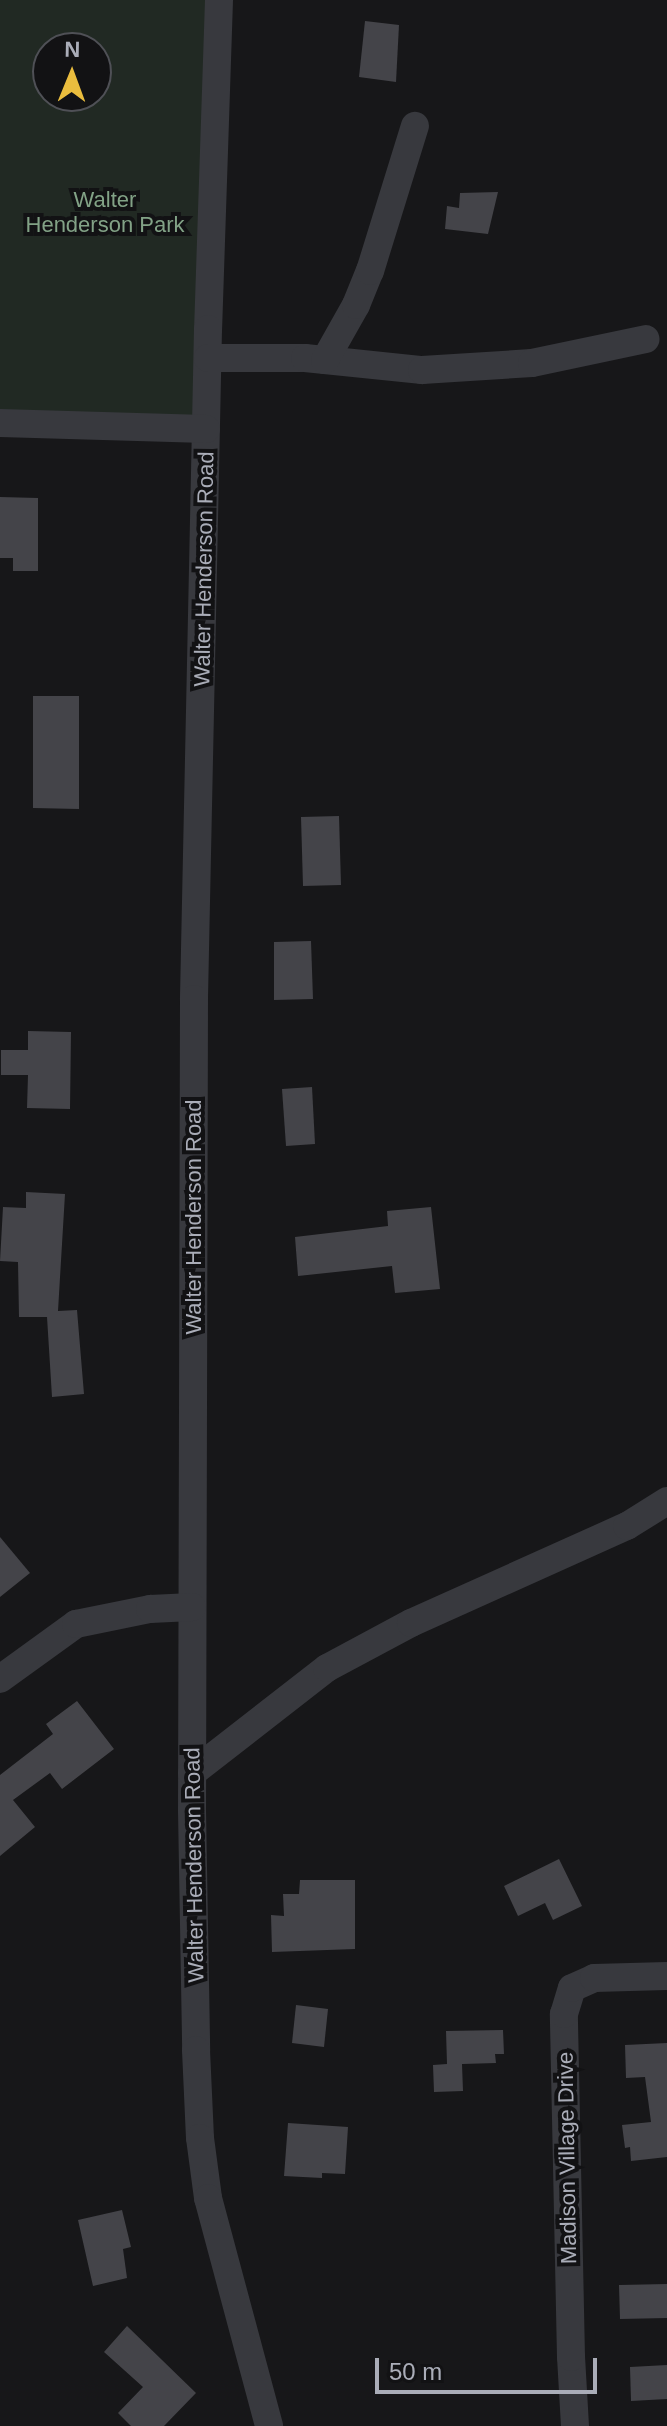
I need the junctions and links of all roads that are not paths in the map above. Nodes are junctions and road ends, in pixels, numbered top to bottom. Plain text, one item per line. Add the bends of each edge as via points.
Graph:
1 (219, 0) edge
2 (415, 126) dead end
3 (646, 339) dead end
4 (208, 358) junction
5 (325, 360) junction
6 (0, 423) edge
7 (206, 429) junction
8 (667, 1501) edge
9 (192, 1607) junction
10 (0, 1679) edge
11 (192, 1773) junction
12 (667, 1976) edge
13 (269, 2426) edge
14 (575, 2426) edge

1 - 4 street, Walter Henderson Road
2 - 5 street via 370,271
3 - 5 street via 532,363 422,370
4 - 5 street
4 - 7 street, Walter Henderson Road
6 - 7 street
7 - 9 street, Walter Henderson Road via 194,999
8 - 11 street via 627,1526 411,1623 327,1668
9 - 10 street via 150,1609 76,1624
9 - 11 street, Walter Henderson Road
11 - 13 street, Walter Henderson Road via 200,2138 208,2198
12 - 14 street, Madison Village Drive via 594,1978 572,1988 564,2014

